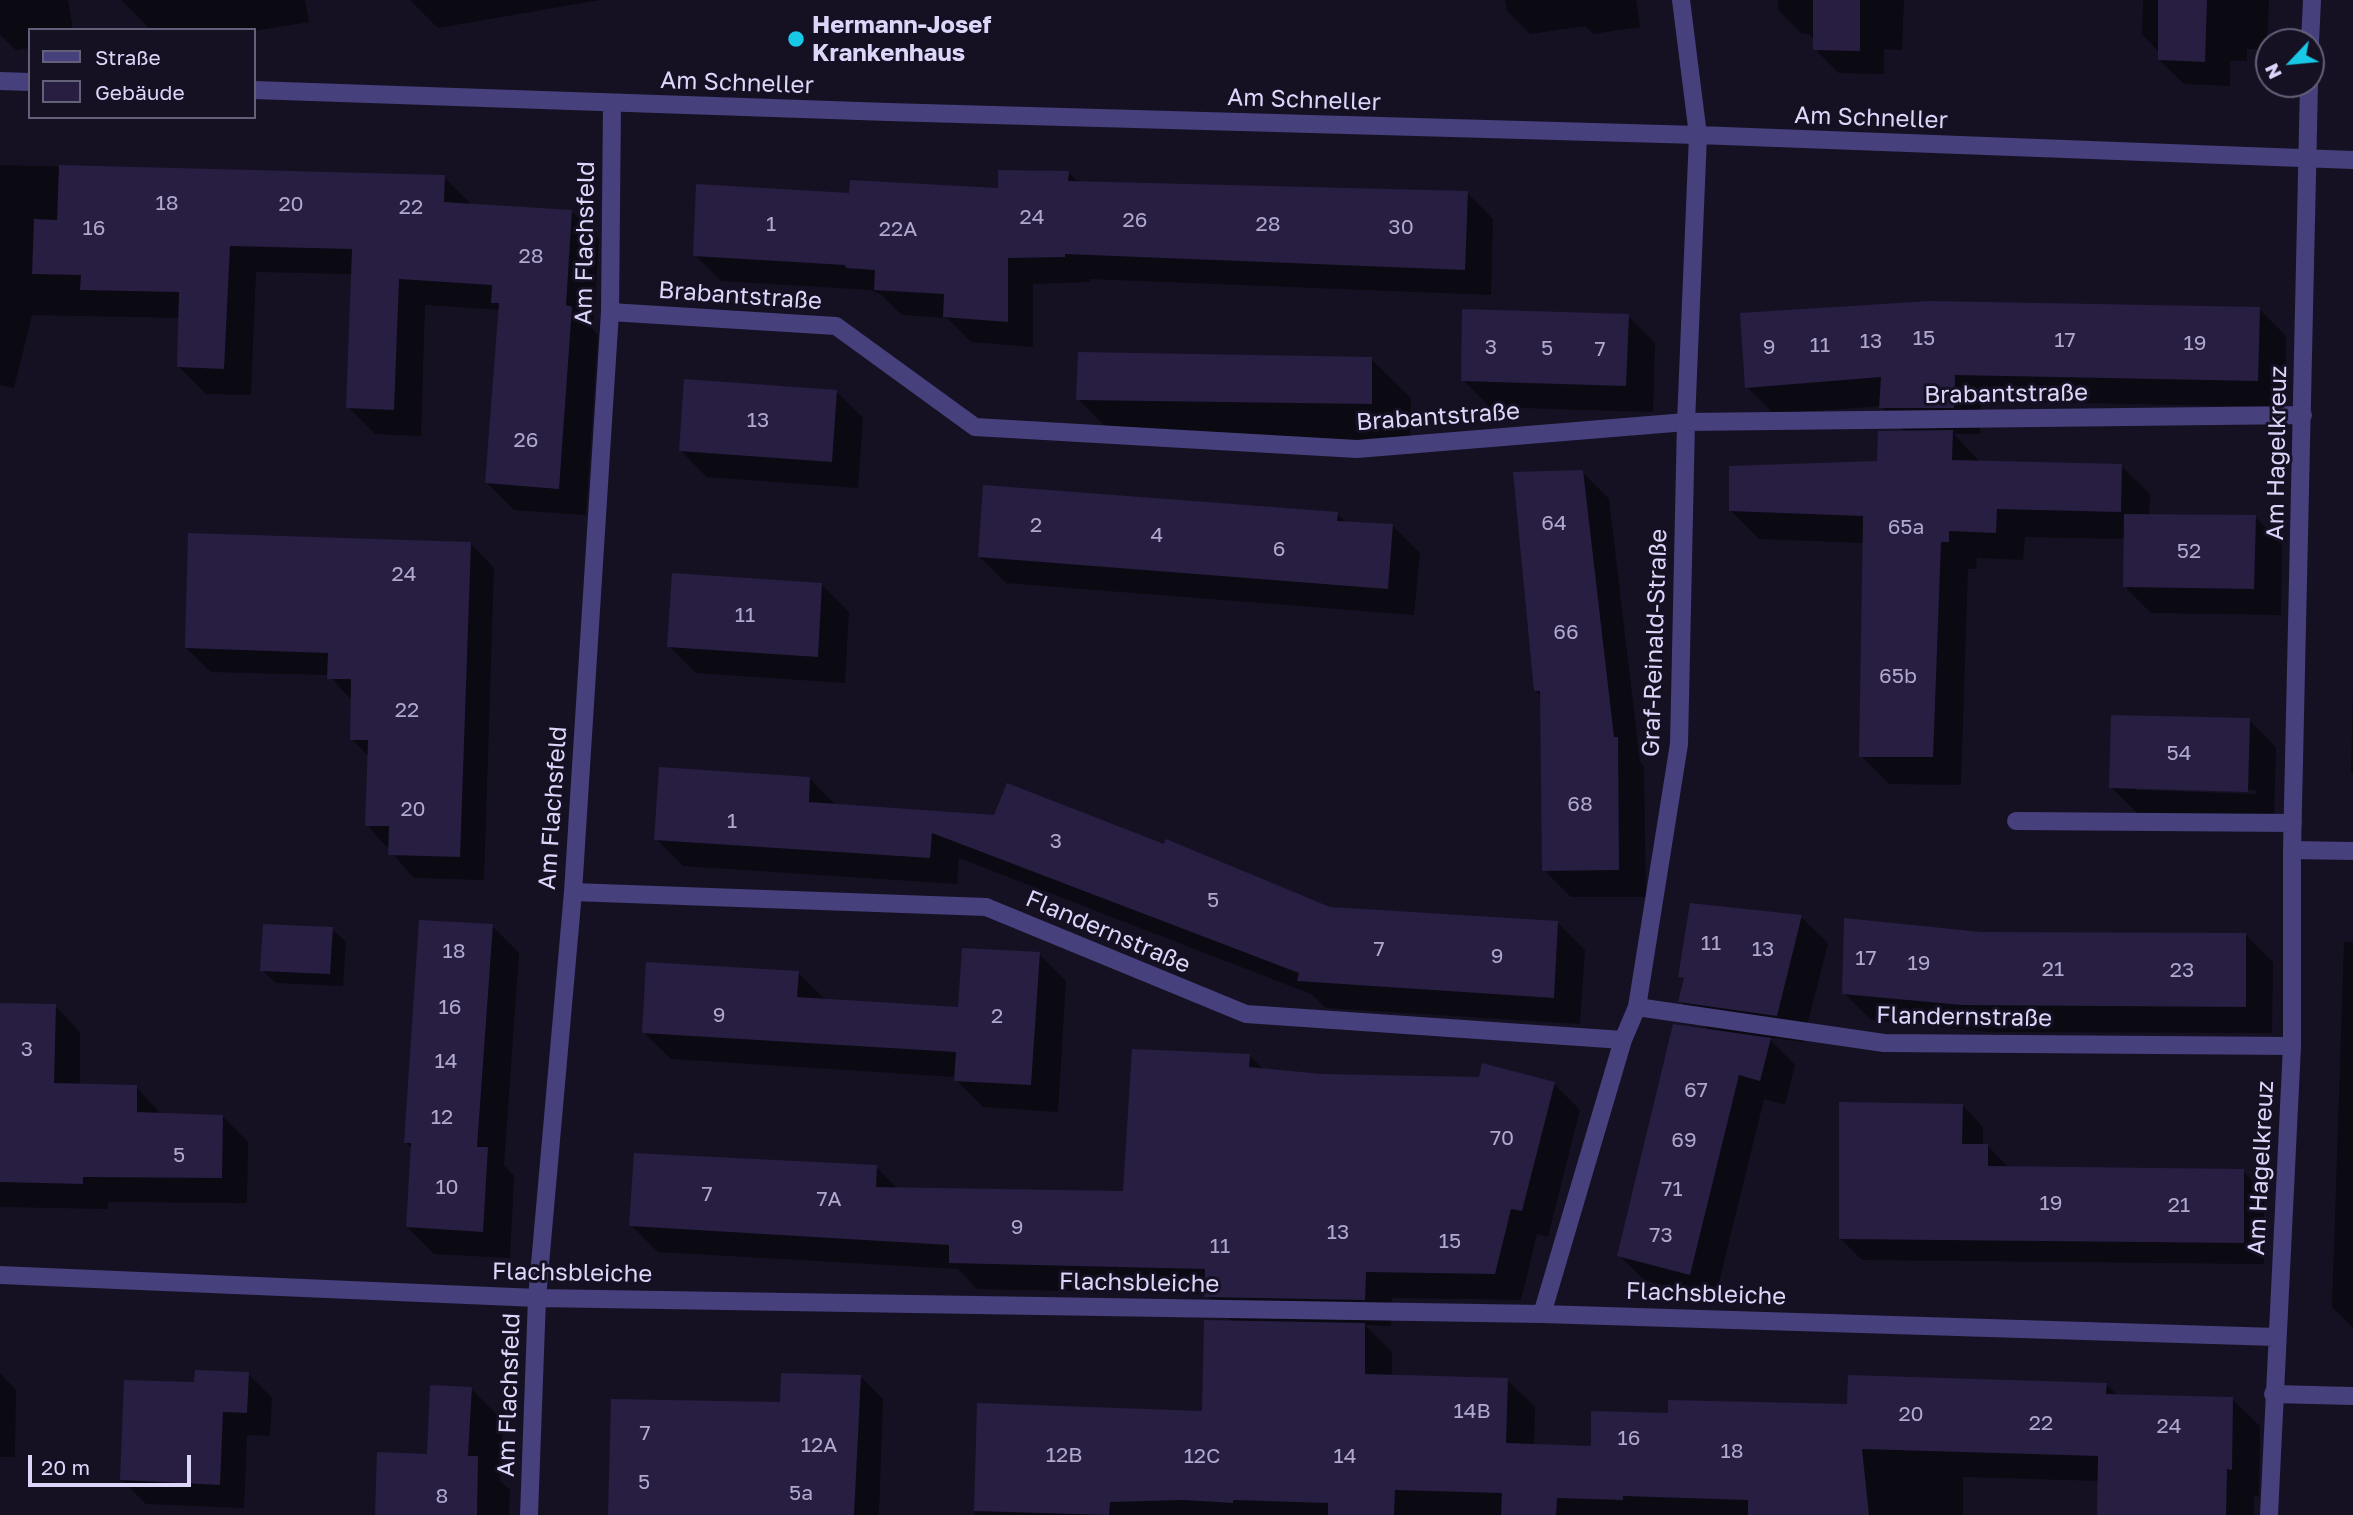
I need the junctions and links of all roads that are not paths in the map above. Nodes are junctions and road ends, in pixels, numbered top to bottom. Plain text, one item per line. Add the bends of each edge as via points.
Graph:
1 (1681, 0) edge
2 (2312, 0) edge
3 (2311, 28) edge
4 (0, 80) edge
5 (28, 82) edge
6 (256, 90) edge
7 (2308, 98) edge
8 (611, 103) junction
9 (1698, 135) junction
10 (2306, 159) junction
11 (2353, 160) edge
12 (610, 312) junction
13 (2303, 415) junction
14 (1686, 422) junction
15 (2015, 821) dead end
16 (2293, 823) junction
17 (2292, 850) junction
18 (2353, 851) edge
19 (573, 892) junction
20 (1637, 1007) junction
21 (1623, 1040) junction
22 (2292, 1046) junction
23 (0, 1275) edge
24 (537, 1298) junction
25 (1542, 1314) junction
26 (2276, 1337) junction
27 (2273, 1394) junction
28 (2353, 1396) edge
29 (530, 1515) edge
30 (2269, 1515) edge

1 - 9 street, Graf-Reinald-Straße
2 - 3 street
4 - 5 street
6 - 8 street, Am Schneller
7 - 10 street, Am Hagelkreuz
8 - 9 street, Am Schneller
8 - 12 street, Am Flachsfeld
9 - 10 street, Am Schneller
9 - 14 street, Graf-Reinald-Straße
10 - 11 street, Am Schneller
10 - 13 street, Am Hagelkreuz
12 - 14 street, Brabantstraße via 836,326 975,427 1357,449
12 - 19 street, Am Flachsfeld
13 - 14 street, Brabantstraße
13 - 16 street, Am Hagelkreuz
14 - 20 street, Graf-Reinald-Straße via 1679,744
15 - 16 street
16 - 17 street, Am Hagelkreuz
17 - 18 street
17 - 22 street, Am Hagelkreuz
19 - 21 street, Flandernstraße via 986,906 1246,1014
19 - 24 street, Am Flachsfeld
20 - 21 street, Graf-Reinald-Straße
20 - 22 street, Flandernstraße via 1884,1042
21 - 25 street, Graf-Reinald-Straße
22 - 26 street, Am Hagelkreuz
23 - 24 street, Flachsbleiche
24 - 25 street, Flachsbleiche
24 - 29 street, Am Flachsfeld
25 - 26 street, Flachsbleiche
26 - 27 street, Am Hagelkreuz
27 - 28 street
27 - 30 street, Am Hagelkreuz

